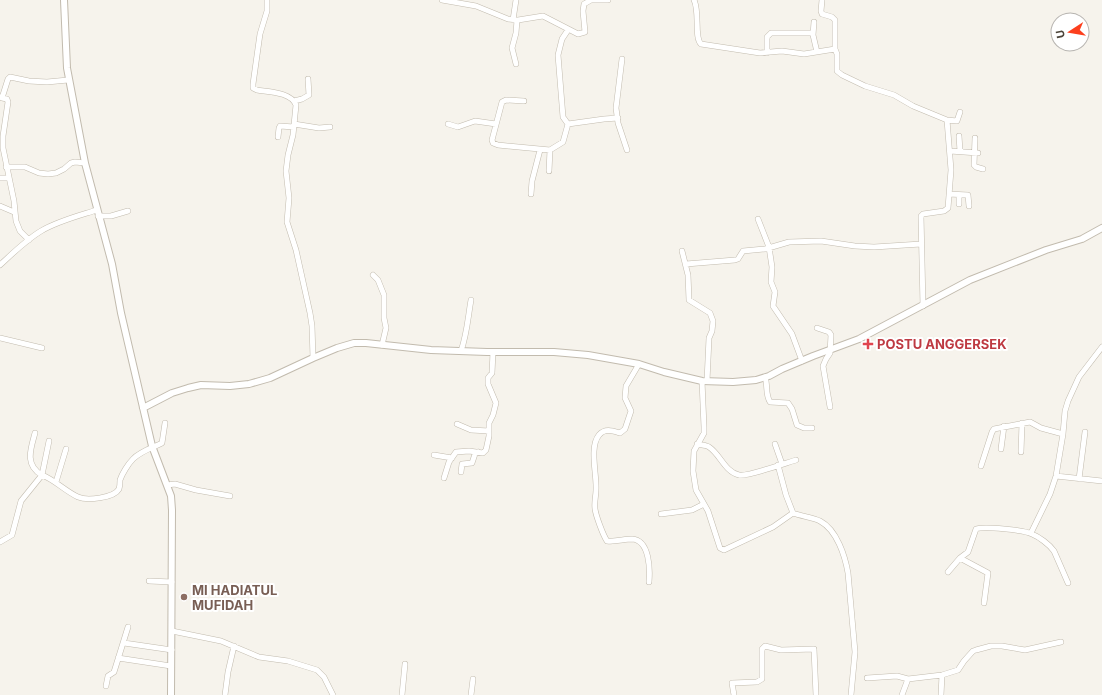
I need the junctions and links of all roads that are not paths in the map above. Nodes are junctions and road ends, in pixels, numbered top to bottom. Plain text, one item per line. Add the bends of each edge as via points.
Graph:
1 (64, 0) edge
2 (267, 0) edge
3 (442, 0) edge
4 (516, 0) edge
5 (608, 0) edge
6 (694, 0) edge
7 (822, 0) edge
8 (515, 20) junction
9 (814, 22) dead end
10 (568, 30) junction
11 (813, 33) junction
12 (835, 49) junction
13 (767, 52) junction
14 (817, 52) junction
15 (622, 60) dead end
16 (516, 64) dead end
17 (308, 79) dead end
18 (68, 80) junction
19 (1, 97) edge
20 (294, 101) junction
21 (524, 101) dead end
22 (960, 112) dead end
23 (618, 118) junction
24 (946, 120) junction
25 (448, 124) dead end
26 (496, 124) junction
27 (568, 124) junction
28 (294, 126) junction
29 (330, 127) dead end
30 (959, 136) dead end
31 (278, 137) dead end
32 (975, 138) dead end
33 (540, 150) junction
34 (550, 150) junction
35 (627, 150) dead end
36 (950, 151) junction
37 (960, 151) junction
38 (976, 153) junction
39 (85, 164) junction
40 (6, 167) junction
41 (983, 169) dead end
42 (549, 170) dead end
43 (0, 178) edge
44 (8, 178) junction
45 (531, 194) dead end
46 (949, 194) junction
47 (959, 195) junction
48 (959, 204) dead end
49 (0, 206) edge
50 (969, 206) dead end
51 (128, 211) dead end
52 (14, 212) junction
53 (98, 213) junction
54 (758, 220) dead end
55 (1102, 228) edge
56 (29, 240) junction
57 (922, 244) junction
58 (769, 247) junction
59 (682, 251) dead end
60 (686, 264) junction
61 (0, 265) edge
62 (373, 275) dead end
63 (471, 300) dead end
64 (923, 306) junction
65 (817, 328) dead end
66 (0, 338) edge
67 (382, 344) junction
68 (1102, 347) edge
69 (42, 348) dead end
70 (831, 349) junction
71 (461, 351) junction
72 (493, 352) junction
73 (313, 358) junction
74 (802, 360) junction
75 (640, 364) junction
76 (766, 377) junction
77 (704, 381) junction
78 (143, 408) junction
79 (830, 408) dead end
80 (165, 423) dead end
81 (1022, 423) junction
82 (457, 424) dead end
83 (1004, 426) junction
84 (812, 428) dead end
85 (489, 431) junction
86 (1085, 432) dead end
87 (35, 433) dead end
88 (1063, 434) junction
89 (50, 441) dead end
90 (697, 444) junction
91 (775, 444) dead end
92 (152, 446) junction
93 (66, 449) dead end
94 (1001, 449) dead end
95 (478, 452) junction
96 (1021, 452) dead end
97 (434, 455) dead end
98 (452, 458) junction
99 (796, 460) dead end
100 (780, 465) junction
101 (982, 466) dead end
102 (461, 472) dead end
103 (42, 475) junction
104 (1056, 476) junction
105 (444, 478) dead end
106 (1079, 479) junction
107 (56, 482) junction
108 (1102, 482) edge
109 (167, 485) junction
110 (230, 496) dead end
111 (704, 504) junction
112 (793, 513) junction
113 (661, 514) dead end
114 (1032, 533) junction
115 (0, 542) edge
116 (960, 558) junction
117 (948, 572) dead end
118 (149, 581) dead end
119 (172, 582) junction
120 (649, 582) dead end
121 (1068, 583) dead end
122 (984, 603) dead end
123 (128, 627) dead end
124 (172, 631) junction
125 (1061, 642) dead end
126 (124, 643) junction
127 (234, 646) junction
128 (172, 650) junction
129 (118, 658) junction
130 (405, 664) dead end
131 (171, 666) junction
132 (942, 675) junction
133 (867, 678) dead end
134 (908, 679) junction
135 (473, 680) dead end
136 (106, 686) dead end
137 (171, 695) edge
138 (225, 695) edge
139 (333, 695) edge
140 (402, 695) edge
141 (471, 695) edge
142 (734, 695) edge
143 (816, 695) edge
144 (852, 695) edge
145 (902, 695) edge
146 (941, 695) edge

1 - 18 street
2 - 20 street via 268,11 260,34 254,88 288,96
3 - 8 street via 476,6
4 - 8 street
5 - 10 street via 591,0 584,4 584,34
6 - 13 street via 697,7 699,43
7 - 12 street via 820,11 835,20
8 - 10 street via 543,16
8 - 16 street via 516,33 512,48
9 - 11 street
10 - 27 street via 562,39 558,55 563,117
11 - 13 street via 771,33 767,37
11 - 14 street
12 - 14 street
12 - 24 street via 838,54 838,70 842,75 865,86 894,95
13 - 14 street
15 - 23 street via 616,108
17 - 20 street via 309,94
18 - 19 street via 47,82 10,77
18 - 39 street
19 - 40 street via 8,102 3,136
20 - 28 street
21 - 26 street via 502,102
22 - 24 street via 957,121
23 - 27 street
23 - 35 street
24 - 36 street
25 - 26 street via 458,126 477,121
26 - 33 street via 492,140 495,144
27 - 34 street via 562,143
28 - 29 street
28 - 31 street via 280,126
28 - 73 street via 286,171 289,198 287,222 310,313
30 - 37 street
32 - 38 street
33 - 34 street
33 - 45 street
34 - 42 street
36 - 37 street
36 - 46 street
37 - 38 street
38 - 41 street via 974,165
39 - 40 street via 71,163 56,173 48,174 25,167
39 - 53 street
40 - 44 street
43 - 44 street
44 - 52 street
46 - 47 street
46 - 57 street via 946,210 921,215
47 - 48 street
47 - 50 street via 969,196
49 - 52 street
51 - 53 street via 111,216
52 - 56 street via 17,227
53 - 56 street via 68,219
53 - 78 street via 112,264
54 - 58 street
55 - 64 street via 1082,239 1046,250 970,280
56 - 61 street
57 - 58 street via 874,247 821,241 788,242
57 - 64 street
58 - 60 street via 743,251 735,260
58 - 74 street via 771,282 775,292 773,306 792,334
59 - 60 street
60 - 77 street via 689,300 710,313 713,321
62 - 67 street via 384,295 386,328
63 - 71 street via 466,337
64 - 70 street via 859,339
65 - 70 street via 830,334
66 - 69 street
67 - 71 street
67 - 73 street via 354,343
68 - 88 street via 1079,377 1068,401
70 - 74 street
70 - 79 street via 823,366
71 - 72 street
72 - 75 street via 554,352
72 - 85 street via 492,373 488,378 488,384 496,403
73 - 78 street via 270,378 249,384 201,385 188,388
74 - 76 street
75 - 77 street
75 - 120 street via 624,391 631,411 626,429 620,433 604,431 598,436 594,456 595,509 607,541 636,539 647,551
76 - 77 street via 733,382
76 - 84 street via 770,402 788,403 797,425
77 - 90 street via 704,433
78 - 92 street
80 - 92 street via 163,441
81 - 83 street
81 - 88 street via 1030,422
81 - 96 street
82 - 85 street via 471,430
83 - 94 street
83 - 101 street via 993,430
85 - 95 street via 486,450 483,453
86 - 106 street
87 - 103 street via 30,452 31,463 33,469
88 - 104 street
89 - 103 street
90 - 100 street via 710,447 736,474 745,475
90 - 111 street via 693,461 694,485
91 - 100 street
92 - 107 street via 131,461 122,476 118,491 101,498 80,498
92 - 109 street
93 - 107 street
95 - 98 street via 459,451
95 - 102 street via 472,463 462,464
97 - 98 street
98 - 105 street
99 - 100 street
100 - 112 street via 782,483
103 - 107 street
103 - 115 street via 21,501 12,535
104 - 106 street
104 - 114 street
106 - 108 street
109 - 110 street via 175,484
109 - 119 street via 172,510
111 - 112 street via 722,550 734,547 773,527
111 - 113 street via 692,510
112 - 144 street via 824,523 840,546 847,565 855,652
114 - 116 street via 977,528 968,552
114 - 121 street via 1054,551
116 - 117 street
116 - 122 street via 988,573
118 - 119 street
119 - 124 street
123 - 126 street
124 - 127 street via 206,637
124 - 128 street
125 - 132 street via 1026,650 1002,646 976,650 958,670
126 - 128 street
126 - 129 street
127 - 138 street
127 - 139 street via 259,656 317,670
128 - 131 street
129 - 131 street
129 - 136 street via 114,672 108,676
130 - 140 street
131 - 137 street
132 - 134 street
132 - 146 street
133 - 134 street via 897,676
134 - 145 street
135 - 141 street
142 - 143 street via 732,683 757,682 762,679 762,649 765,646 782,650 814,649

